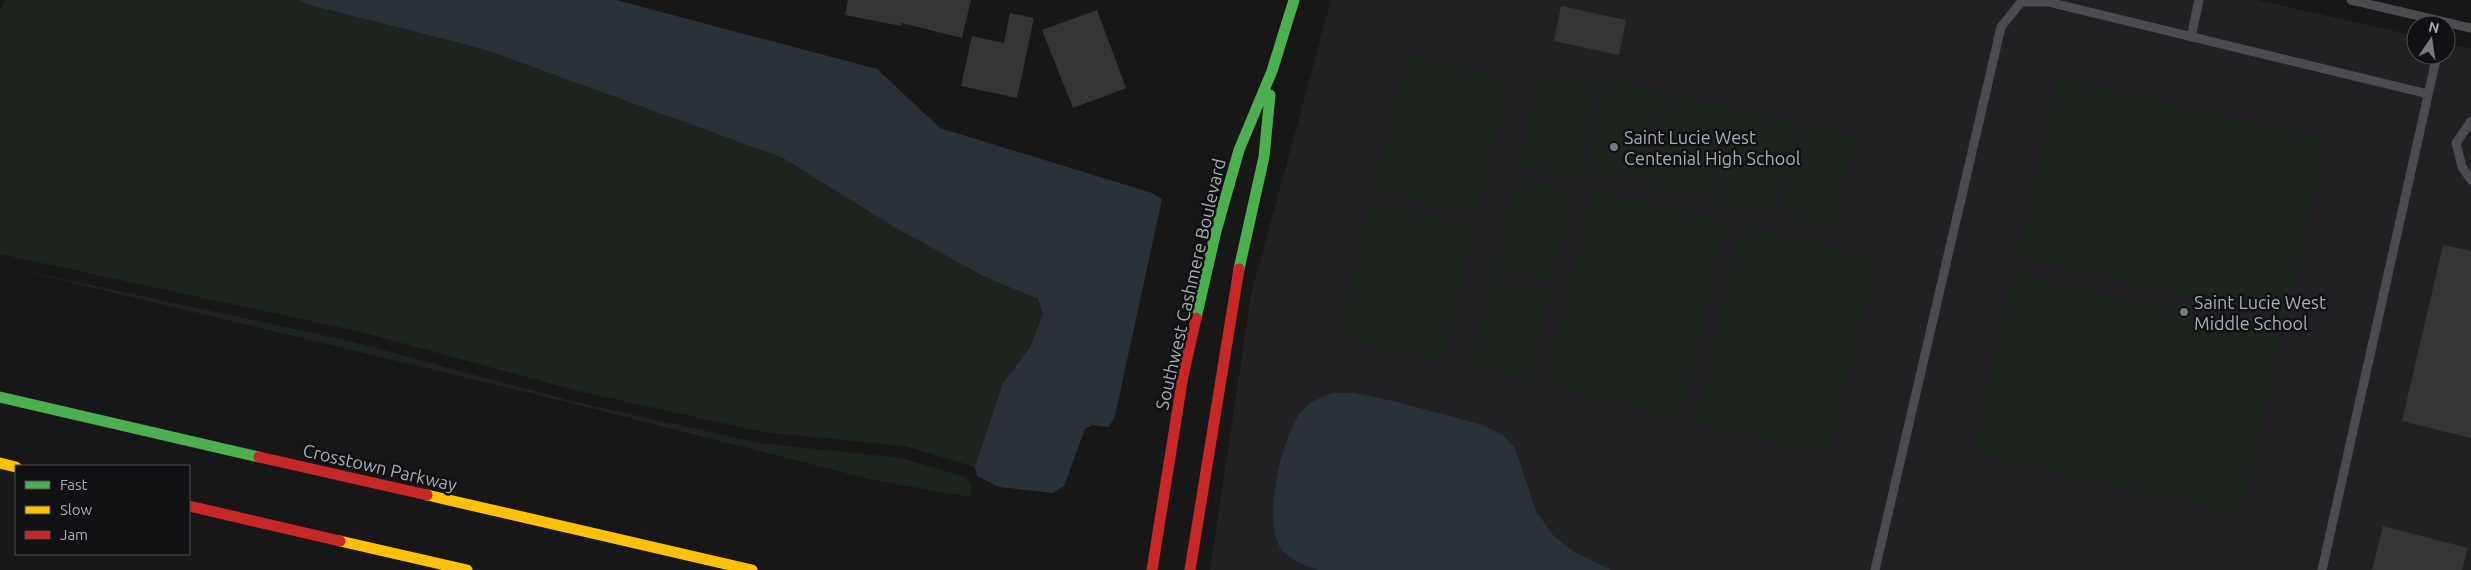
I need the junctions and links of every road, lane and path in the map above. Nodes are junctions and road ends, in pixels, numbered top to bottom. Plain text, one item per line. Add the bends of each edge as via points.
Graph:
1 (1294, 0) edge
2 (2199, 0) edge
3 (2351, 0) edge
4 (2411, 15) edge
5 (2456, 25) edge
6 (2471, 28) edge
7 (2191, 37) junction
8 (2435, 65) edge
9 (1272, 71) junction
10 (2428, 94) junction
11 (2471, 121) edge
12 (2471, 180) edge
13 (0, 397) edge
14 (0, 463) edge
15 (15, 466) edge
16 (190, 506) edge
17 (467, 570) edge
18 (752, 570) edge
19 (1152, 570) edge
20 (1190, 570) edge
21 (1875, 570) edge
22 (2322, 570) edge

1 - 9 street, Southwest Cashmere Boulevard
2 - 7 lane
3 - 4 lane
5 - 6 lane
7 - 10 lane
7 - 21 lane via 2048,2 2021,2 2001,27
8 - 10 lane
9 - 19 street, Southwest Cashmere Boulevard via 1240,150 1216,231 1183,376
9 - 20 street, Southwest Cashmere Boulevard via 1264,157 1237,276
10 - 22 lane
11 - 12 lane via 2456,144 2462,167
13 - 18 street, Crosstown Parkway
14 - 15 street
16 - 17 street

